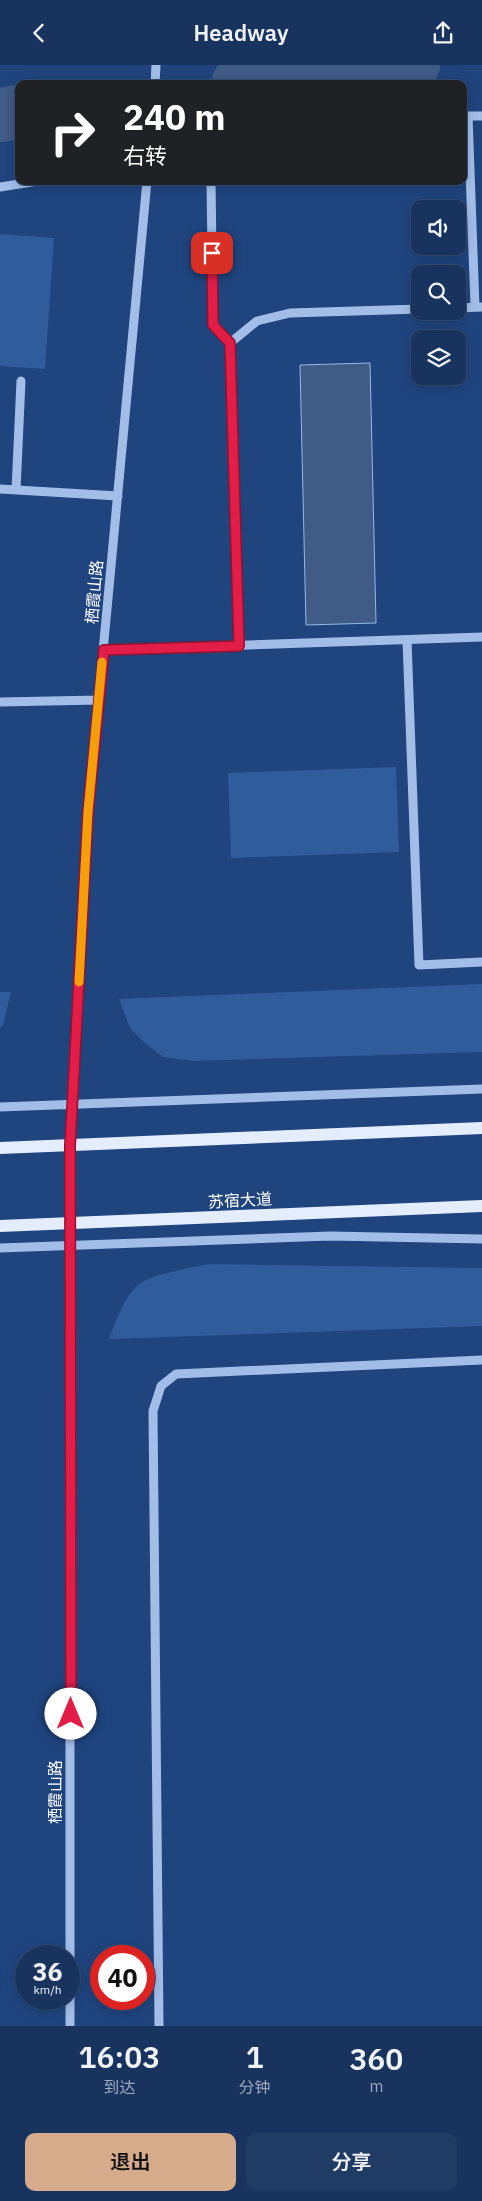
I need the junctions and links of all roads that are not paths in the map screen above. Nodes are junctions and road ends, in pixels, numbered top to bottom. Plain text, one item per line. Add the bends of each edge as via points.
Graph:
1 (156, 65) edge
2 (155, 80) edge
3 (482, 116) edge
4 (467, 126) edge
5 (467, 149) edge
6 (15, 185) edge
7 (147, 185) edge
8 (211, 185) edge
9 (0, 187) edge
10 (479, 307) edge
11 (466, 308) edge
12 (411, 309) edge
13 (230, 343) junction
14 (21, 381) dead end
15 (0, 489) edge
16 (16, 490) junction
17 (118, 497) junction
18 (482, 637) edge
19 (407, 640) junction
20 (239, 646) junction
21 (104, 650) junction
22 (99, 700) junction
23 (0, 702) edge
24 (482, 962) edge
25 (482, 1089) edge
26 (73, 1105) junction
27 (0, 1107) edge
28 (482, 1128) edge
29 (70, 1146) junction
30 (0, 1148) edge
31 (482, 1206) edge
32 (71, 1224) junction
33 (0, 1226) edge
34 (482, 1239) edge
35 (71, 1246) junction
36 (0, 1248) edge
37 (482, 1361) edge
38 (70, 2026) edge
39 (159, 2026) edge

1 - 2 street
3 - 4 street via 468,116
5 - 10 street
6 - 9 street
7 - 17 street, 栖霞山路
8 - 13 street via 213,325
10 - 11 street
12 - 13 street via 290,313 257,321
13 - 20 street
14 - 16 street
15 - 16 street
16 - 17 street
17 - 21 street, 栖霞山路
18 - 19 street
19 - 20 street
19 - 24 street via 419,965
20 - 21 street
21 - 22 street, 栖霞山路
22 - 23 street
22 - 26 street, 栖霞山路 via 88,812
25 - 26 street
26 - 27 street
26 - 29 street, 栖霞山路
28 - 29 main road
29 - 30 main road
29 - 32 street, 栖霞山路
31 - 32 main road, 苏宿大道
32 - 33 main road, 苏宿大道
32 - 35 street, 栖霞山路
34 - 35 street via 330,1236
35 - 36 street
35 - 38 street, 栖霞山路
37 - 39 street via 176,1374 161,1386 153,1411

